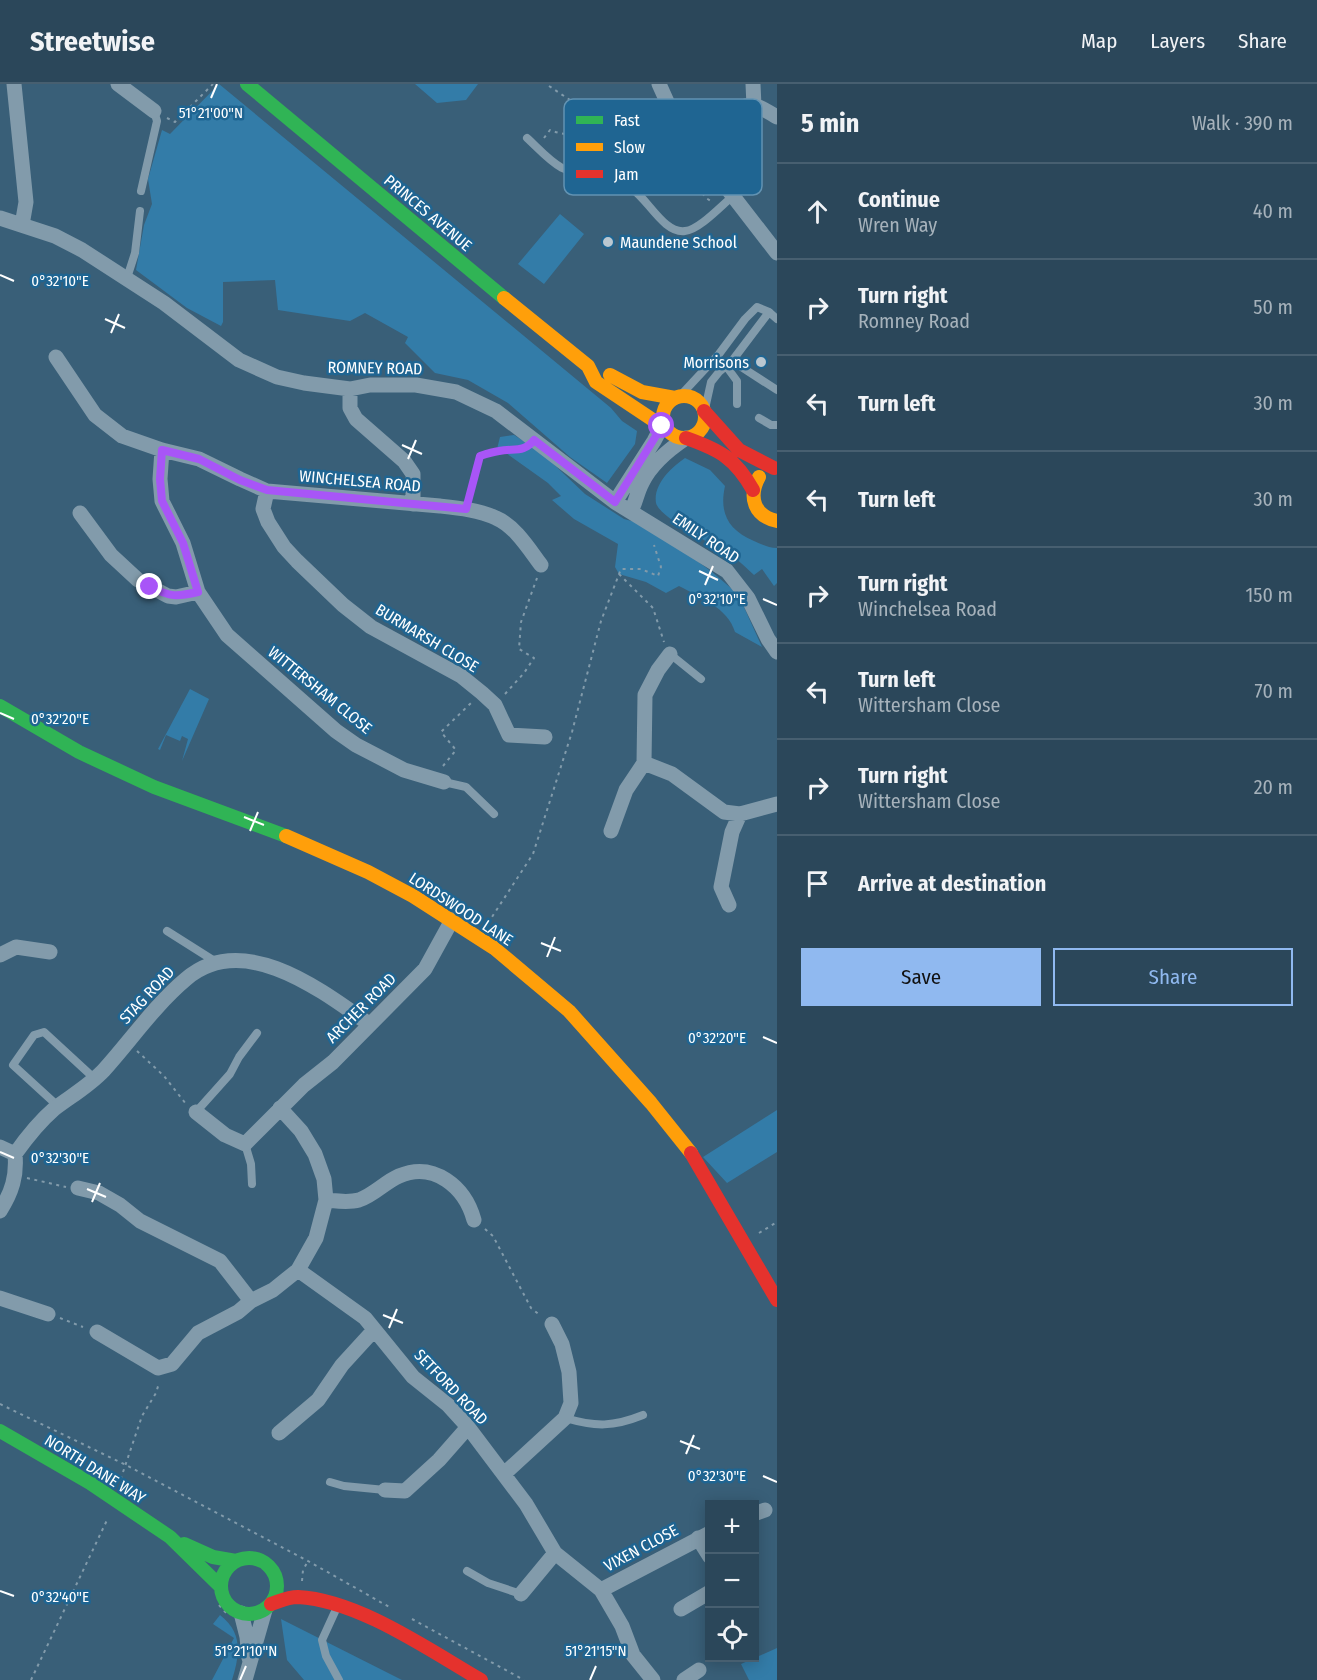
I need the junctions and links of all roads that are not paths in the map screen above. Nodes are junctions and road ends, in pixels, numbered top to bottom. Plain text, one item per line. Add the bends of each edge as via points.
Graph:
1 (118, 84) edge
2 (247, 84) edge
3 (659, 84) edge
4 (753, 84) edge
5 (9, 89) edge
6 (666, 99) edge
7 (754, 99) edge
8 (762, 110) edge
9 (154, 111) joint
10 (777, 117) edge
11 (527, 138) dead end
12 (564, 169) edge
13 (141, 191) dead end
14 (640, 195) edge
15 (733, 196) joint
16 (140, 211) dead end
17 (0, 218) edge
18 (22, 225) junction
19 (777, 253) edge
20 (127, 278) junction
21 (769, 312) junction
22 (777, 319) edge
23 (56, 357) dead end
24 (729, 364) junction
25 (588, 366) junction
26 (350, 389) junction
27 (777, 390) edge
28 (677, 398) junction
29 (737, 404) dead end
30 (704, 411) junction
31 (759, 418) dead end
32 (777, 425) edge
33 (664, 426) junction
34 (686, 438) junction
35 (162, 450) junction
36 (776, 466) edge
37 (267, 490) junction
38 (753, 490) junction
39 (615, 502) junction
40 (413, 504) junction
41 (631, 511) junction
42 (80, 513) dead end
43 (777, 521) edge
44 (541, 565) road end
45 (198, 592) junction
46 (777, 652) edge
47 (670, 654) joint
48 (701, 679) dead end
49 (0, 706) edge
50 (545, 737) dead end
51 (644, 763) junction
52 (440, 780) joint
53 (777, 804) edge
54 (494, 814) dead end
55 (740, 814) junction
56 (611, 831) dead end
57 (729, 905) dead end
58 (452, 920) junction
59 (167, 931) dead end
60 (50, 952) dead end
61 (0, 955) edge
62 (216, 962) junction
63 (369, 1024) junction
64 (257, 1033) dead end
65 (95, 1079) junction
66 (59, 1107) junction
67 (280, 1108) junction
68 (196, 1112) joint
69 (245, 1144) junction
70 (0, 1147) edge
71 (15, 1154) junction
72 (252, 1184) dead end
73 (78, 1188) road end
74 (326, 1200) junction
75 (0, 1211) edge
76 (474, 1220) road end
77 (297, 1270) junction
78 (0, 1298) edge
79 (777, 1300) edge
80 (251, 1301) junction
81 (48, 1314) road end
82 (552, 1324) road end
83 (374, 1330) junction
84 (97, 1332) road end
85 (643, 1415) dead end
86 (566, 1418) junction
87 (468, 1427) junction
88 (0, 1431) edge
89 (279, 1433) dead end
90 (504, 1474) junction
91 (330, 1482) dead end
92 (385, 1490) joint
93 (704, 1535) edge
94 (170, 1537) junction
95 (555, 1553) junction
96 (709, 1554) edge
97 (236, 1561) junction
98 (274, 1571) junction
99 (467, 1571) dead end
100 (221, 1587) junction
101 (601, 1590) junction
102 (521, 1594) joint
103 (705, 1595) edge
104 (337, 1603) junction
105 (268, 1607) junction
106 (681, 1610) dead end
107 (241, 1613) junction
108 (699, 1670) dead end
109 (247, 1673) edge
110 (339, 1680) edge
111 (481, 1680) edge
112 (653, 1680) edge
113 (684, 1680) edge

1 - 9 street
2 - 25 street, PRINCES AVENUE
3 - 6 street
4 - 7 street
5 - 18 street via 25,182
8 - 10 street
9 - 13 lane via 157,121
11 - 12 lane
14 - 15 lane via 676,230 685,231 697,226
15 - 19 street
16 - 20 lane via 135,253
17 - 18 street, ROMNEY ROAD
18 - 20 street, ROMNEY ROAD via 55,236
20 - 26 street, ROMNEY ROAD via 239,360 277,377
21 - 22 lane
21 - 24 lane
21 - 28 lane via 757,308
23 - 35 street, WINCHELSEA ROAD via 95,414 122,436
24 - 27 lane
24 - 29 lane via 737,381
24 - 30 lane via 711,382
25 - 28 street, PRINCES AVENUE via 601,369 639,391
25 - 33 street, PRINCES AVENUE via 596,382
26 - 39 street, ROMNEY ROAD via 416,385 456,392 496,411
26 - 40 street via 350,408 357,419 404,461 412,474
28 - 30 street, PRINCES AVENUE via 693,398
28 - 33 street via 665,408
30 - 34 street via 700,431
30 - 36 street, PRINCES AVENUE via 742,454
31 - 32 lane
33 - 34 street, PRINCES AVENUE via 679,438
33 - 39 street
34 - 38 street, PRINCES AVENUE via 726,454
34 - 41 street via 649,471
35 - 37 street, WINCHELSEA ROAD via 199,459
35 - 45 street, WITTERSHAM CLOSE via 162,501 183,543
36 - 38 street, PRINCES AVENUE via 760,476
37 - 40 street, WINCHELSEA ROAD
37 - 50 street, BURMARSH CLOSE via 263,509 284,547 343,605 371,627 461,676 495,705 509,735
38 - 43 street, PRINCES AVENUE via 752,498 759,512
39 - 41 street, EMILY ROAD
40 - 44 street, WINCHELSEA ROAD via 466,509 497,518 519,536
41 - 46 street, EMILY ROAD via 731,575
42 - 45 street via 111,555 138,580 168,596
45 - 52 street, WITTERSHAM CLOSE via 227,635 336,731 404,770
47 - 48 lane
47 - 51 street via 645,696
49 - 58 street, LORDSWOOD LANE via 91,758 172,794 324,850
51 - 55 street via 672,774 720,811
51 - 56 street via 626,790
52 - 54 lane via 466,787
53 - 55 street
55 - 57 street via 732,832 721,887
58 - 63 street, ARCHER ROAD via 425,969
58 - 79 street, LORDSWOOD LANE via 518,967 569,1011 651,1103 686,1145
59 - 62 lane
60 - 61 street via 16,947
62 - 63 street, STAG ROAD via 256,962 288,974 321,990
62 - 65 street, STAG ROAD via 187,977
63 - 67 street, ARCHER ROAD
64 - 68 lane via 230,1074
65 - 66 street, STAG ROAD
65 - 66 lane via 44,1032 34,1035 13,1065
66 - 71 street, STAG ROAD via 31,1131
67 - 69 street, ARCHER ROAD
67 - 74 street via 315,1154
68 - 69 street via 225,1135
69 - 72 lane
70 - 71 street
71 - 75 street via 16,1175
73 - 80 street via 99,1193 140,1221 220,1261
74 - 76 street via 360,1200 400,1176 419,1172 442,1177 454,1185 470,1206
74 - 77 street via 316,1238
77 - 80 street via 273,1290
77 - 83 street, SETFORD ROAD via 365,1318
78 - 81 street
80 - 84 street via 198,1333 172,1364 158,1368
82 - 86 street via 569,1372 571,1403
83 - 87 street, SETFORD ROAD via 413,1377
83 - 89 street via 342,1365 318,1400
85 - 86 lane via 609,1425
86 - 90 street
87 - 90 street, SETFORD ROAD
87 - 92 street via 440,1460 405,1491
88 - 94 street, NORTH DANE WAY via 90,1483
90 - 95 street, SETFORD ROAD
91 - 92 lane
93 - 96 street, VIXEN CLOSE
93 - 101 street, VIXEN CLOSE
94 - 97 street, NORTH DANE WAY via 213,1557
94 - 100 street, NORTH DANE WAY
95 - 101 street, SETFORD ROAD
95 - 102 street
97 - 98 street, NORTH DANE WAY via 257,1558
97 - 100 street via 227,1568
98 - 104 street, NORTH DANE WAY via 299,1578
98 - 105 street via 278,1588
99 - 102 lane
100 - 107 street, NORTH DANE WAY via 229,1606
101 - 112 street, SETFORD ROAD via 633,1655
103 - 106 street
104 - 105 street, NORTH DANE WAY via 297,1596
104 - 110 lane via 322,1640
104 - 111 street, NORTH DANE WAY
105 - 107 street, NORTH DANE WAY via 253,1614
105 - 109 street
107 - 109 street via 249,1649
108 - 113 street

